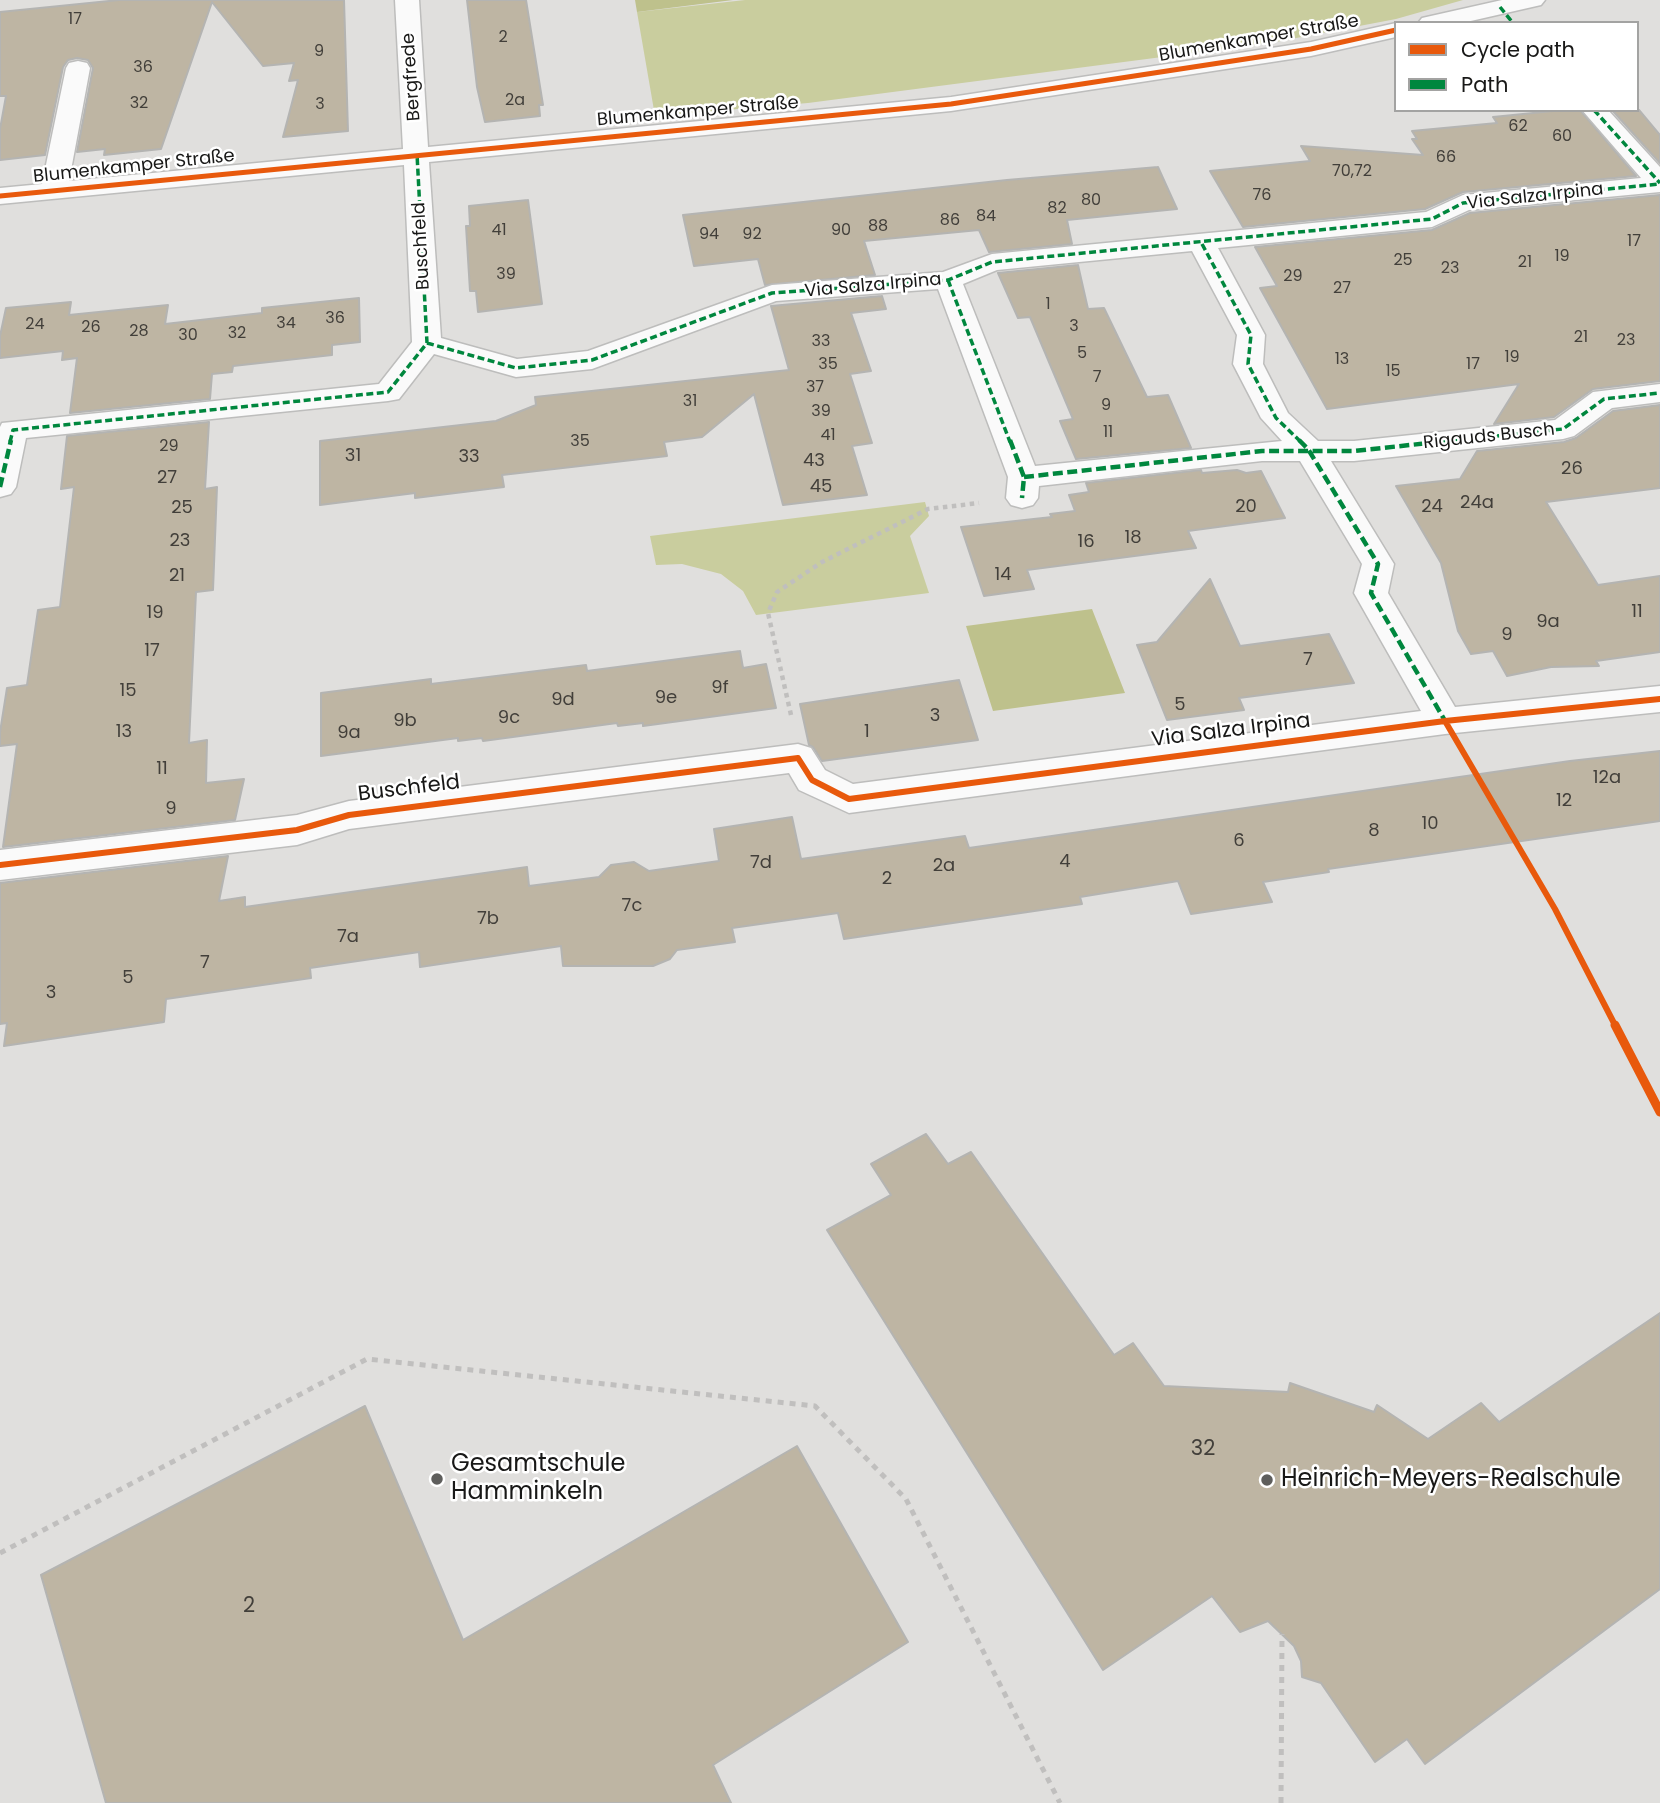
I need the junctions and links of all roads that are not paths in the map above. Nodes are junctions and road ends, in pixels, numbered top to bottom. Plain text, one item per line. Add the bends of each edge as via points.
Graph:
1 (407, 0) edge
2 (1532, 0) edge
3 (1506, 15) edge
4 (1449, 21) edge
5 (1394, 30) edge
6 (78, 68) dead end
7 (1596, 112) edge
8 (417, 154) junction
9 (1660, 183) edge
10 (54, 191) junction
11 (0, 196) edge
12 (1202, 244) junction
13 (948, 280) junction
14 (427, 343) junction
15 (1660, 393) edge
16 (1308, 449) junction
17 (0, 487) edge
18 (1660, 699) edge
19 (1445, 721) junction
20 (805, 769) joint
21 (0, 865) edge

1 - 8 street, Bergfrede
2 - 3 street
3 - 4 street
5 - 8 street, Blumenkamper Straße via 1311,49 951,104
6 - 10 street, Blumenkamper Straße
7 - 9 street, Via Salza Irpina
8 - 10 street, Blumenkamper Straße
8 - 14 street, Buschfeld
9 - 12 street, Via Salza Irpina via 1463,203 1432,219
10 - 11 street, Blumenkamper Straße
12 - 13 street, Via Salza Irpina via 992,262
12 - 16 street via 1251,335 1248,364 1276,418
13 - 14 street, Via Salza Irpina via 772,293 592,360 516,368
13 - 16 street, Rigauds Busch via 1023,487 1262,451
14 - 17 street via 388,392 13,430
15 - 16 street, Rigauds Busch via 1604,399 1563,429 1354,451
16 - 19 street via 1378,564 1371,593
18 - 19 street, Via Salza Irpina
19 - 20 street, Via Salza Irpina via 849,799
20 - 21 street, Buschfeld via 349,815 297,830

